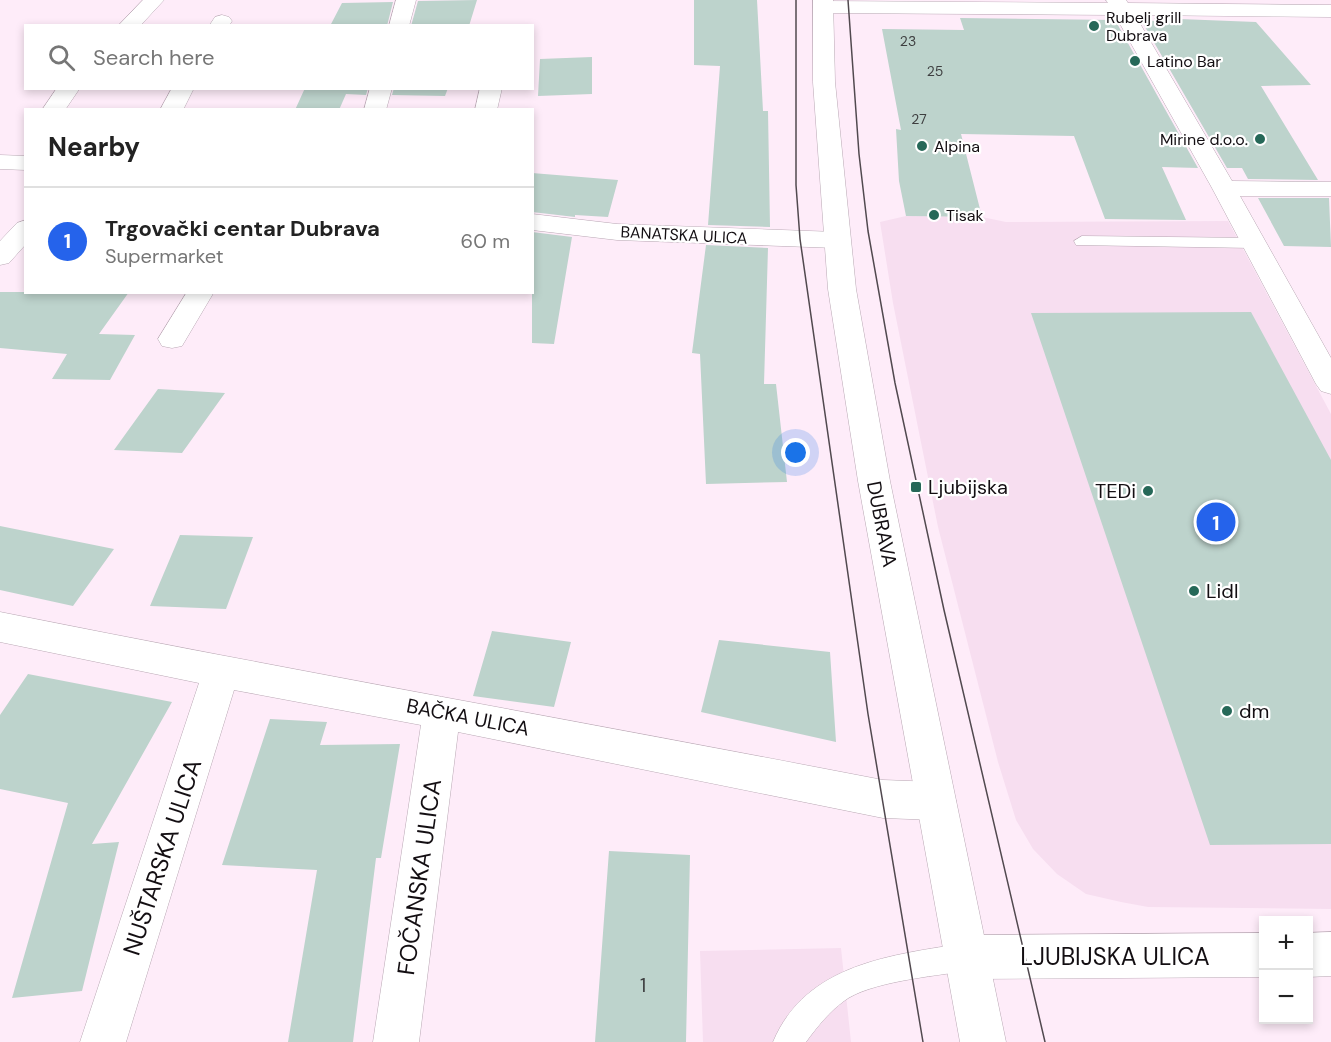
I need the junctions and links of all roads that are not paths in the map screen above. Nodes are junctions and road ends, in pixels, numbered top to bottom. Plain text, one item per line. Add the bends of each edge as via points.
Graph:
1 (154, 0) edge
2 (406, 0) edge
3 (823, 3) edge
4 (1118, 5) edge
5 (1331, 11) edge
6 (130, 24) edge
7 (400, 24) edge
8 (68, 90) edge
9 (182, 90) edge
10 (380, 90) edge
11 (491, 90) edge
12 (54, 108) edge
13 (172, 108) edge
14 (376, 108) edge
15 (486, 108) edge
16 (1224, 189) junction
17 (1331, 189) edge
18 (534, 222) edge
19 (24, 230) edge
20 (836, 240) junction
21 (1082, 241) dead end
22 (1254, 243) junction
23 (0, 257) edge
24 (200, 294) edge
25 (172, 339) dead end
26 (1331, 384) edge
27 (0, 627) edge
28 (221, 672) junction
29 (442, 712) junction
30 (936, 801) junction
31 (1331, 954) edge
32 (1259, 955) edge
33 (1313, 955) edge
34 (966, 957) junction
35 (104, 1042) edge
36 (396, 1042) edge
37 (788, 1042) edge
38 (982, 1042) edge

1 - 6 street
2 - 7 street
3 - 4 street
3 - 20 street, DUBRAVA via 824,82
4 - 5 street
4 - 16 street
8 - 12 street
9 - 13 street
10 - 14 street
11 - 15 street
16 - 17 street
16 - 22 street
18 - 20 street, BANATSKA ULICA via 617,232
19 - 23 street
20 - 30 street, DUBRAVA via 874,481
21 - 22 lane
22 - 26 street
24 - 25 street
27 - 28 street, BAČKA ULICA
28 - 29 street, BAČKA ULICA
28 - 35 street, NUŠTARSKA ULICA
29 - 30 street, BAČKA ULICA via 883,799
29 - 36 street, FOČANSKA ULICA
30 - 34 street, DUBRAVA
31 - 33 street
32 - 34 street, LJUBIJSKA ULICA
34 - 37 lane via 885,970 836,989 809,1014
34 - 38 street, DUBRAVA

